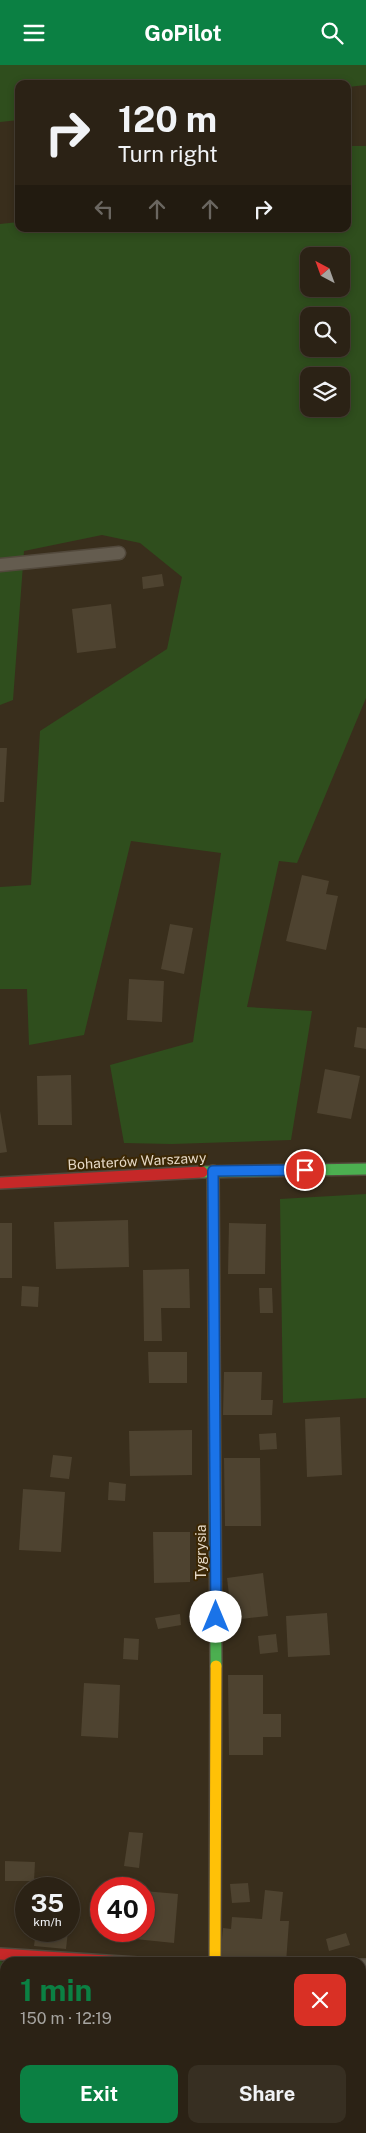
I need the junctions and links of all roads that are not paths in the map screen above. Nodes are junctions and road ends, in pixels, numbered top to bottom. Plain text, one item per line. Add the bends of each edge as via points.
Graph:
1 (119, 553) dead end
2 (0, 565) edge
3 (366, 1169) edge
4 (213, 1171) junction
5 (0, 1183) edge
6 (0, 1954) edge
7 (46, 1957) edge
8 (215, 1957) edge

1 - 2 lane
3 - 4 street, Bohaterów Warszawy
4 - 5 street, Bohaterów Warszawy
4 - 8 street, Tygrysia
6 - 7 street

